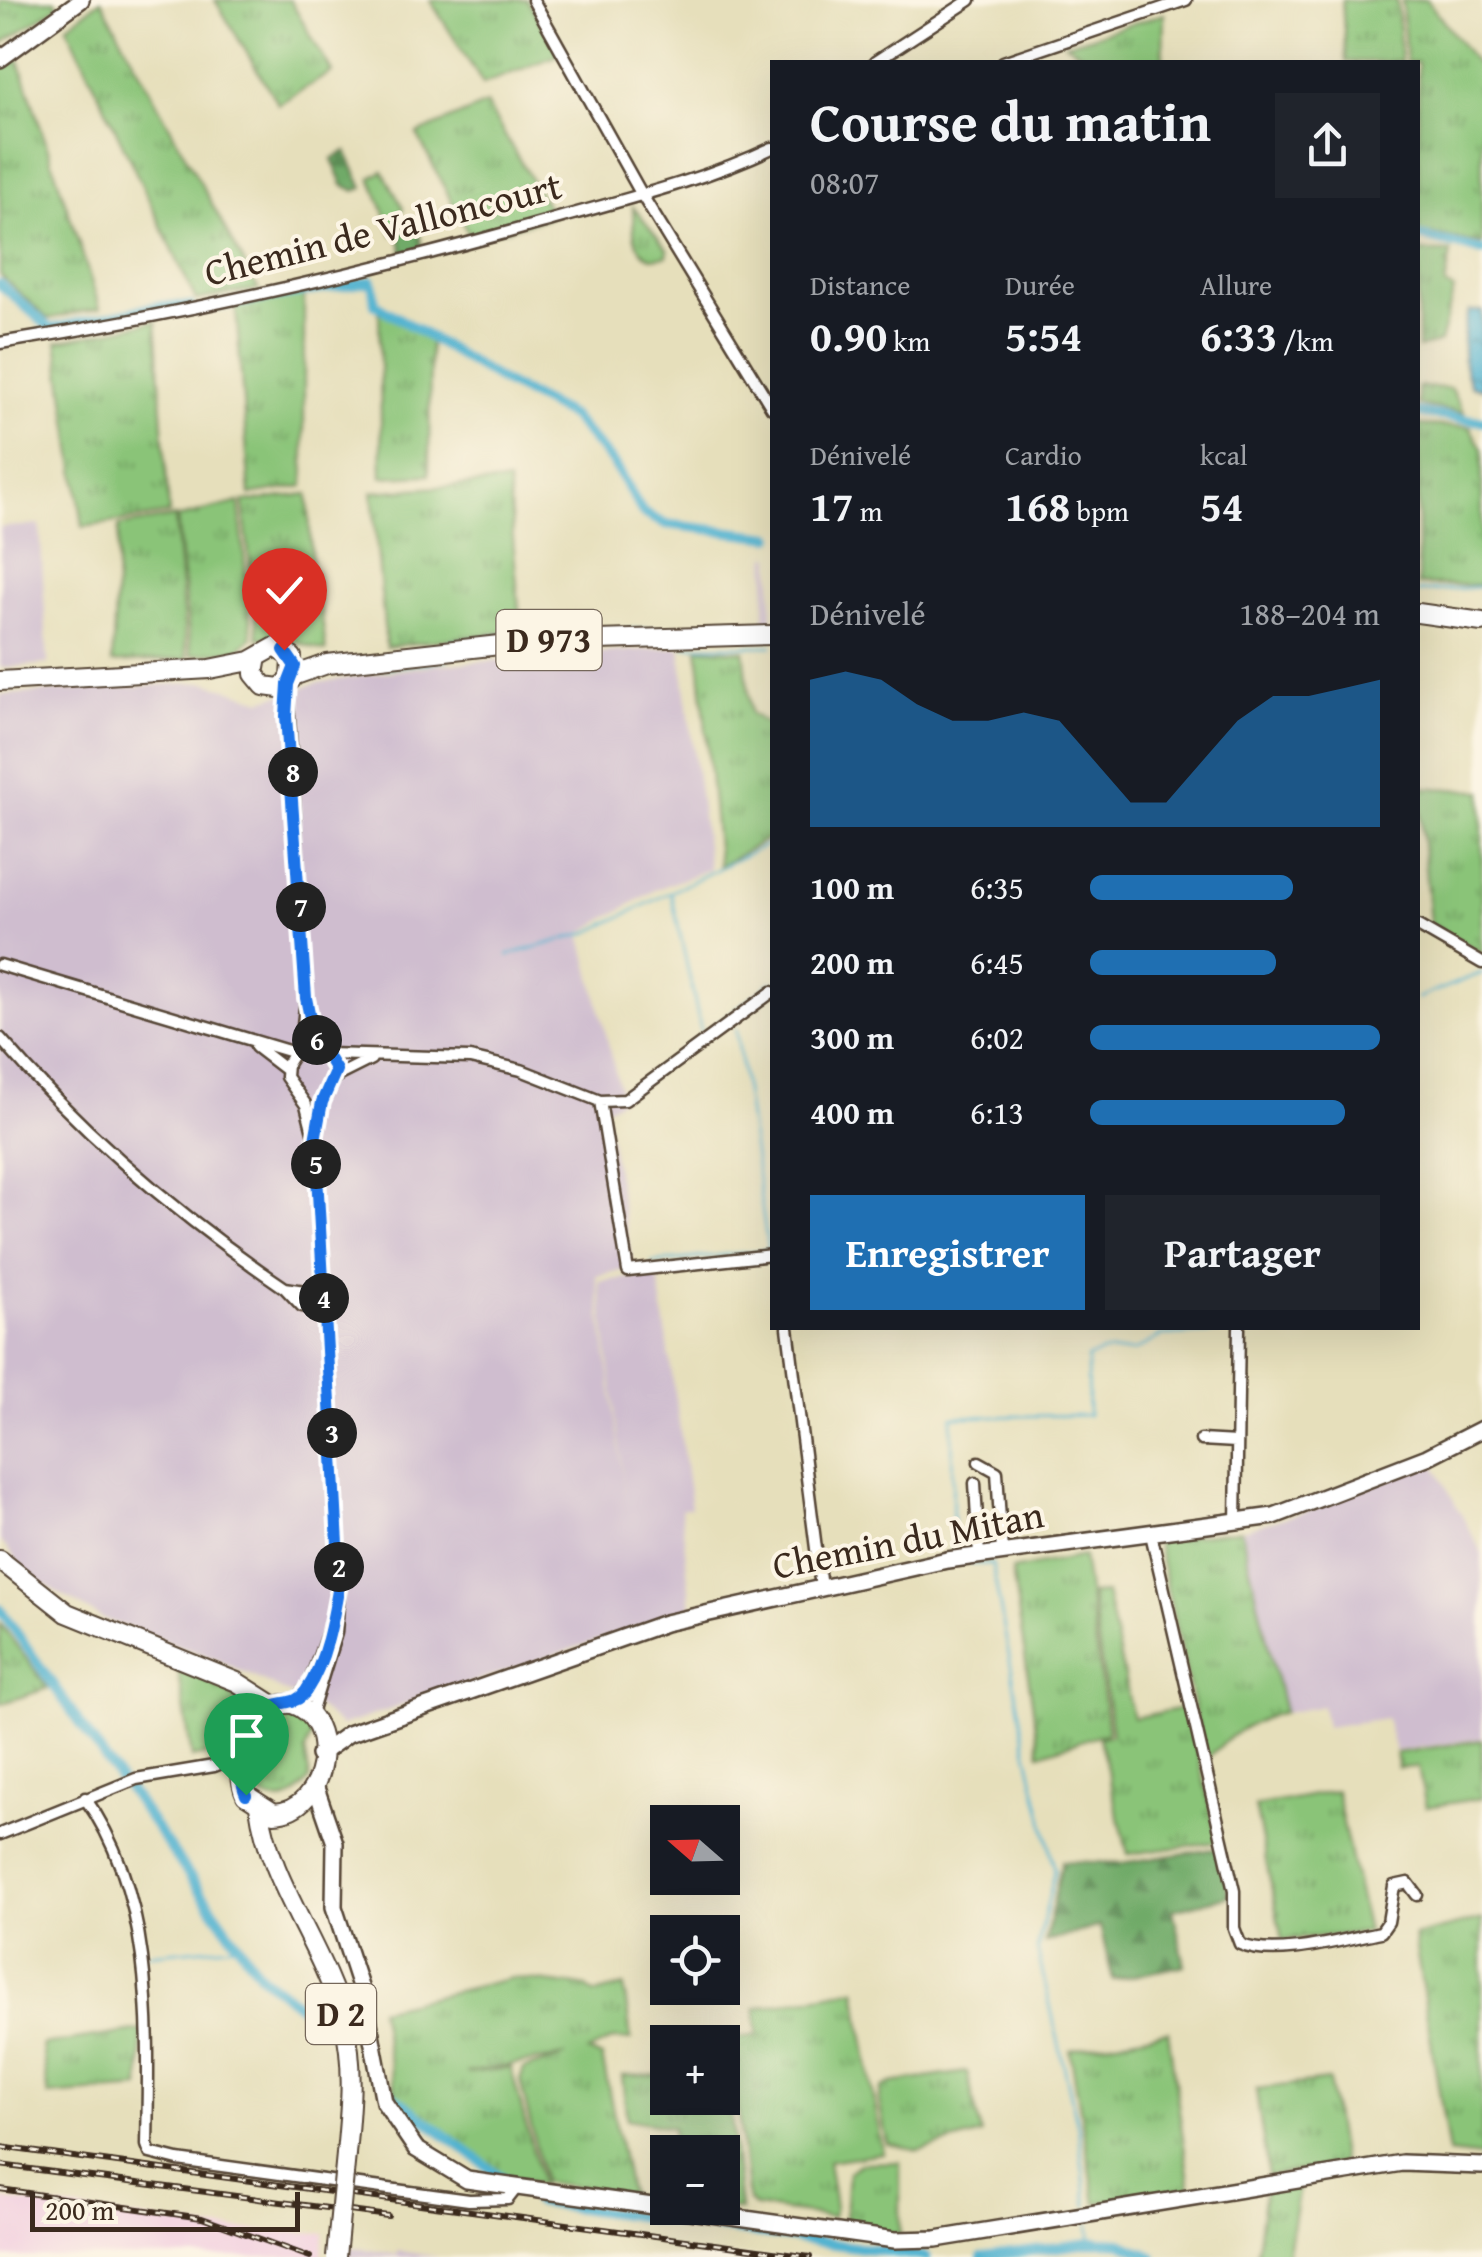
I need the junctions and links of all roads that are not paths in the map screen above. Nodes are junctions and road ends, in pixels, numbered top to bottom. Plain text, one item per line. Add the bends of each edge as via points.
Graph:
1 (81, 0) edge
2 (532, 0) edge
3 (970, 0) edge
4 (1186, 0) edge
5 (0, 59) edge
6 (878, 60) edge
7 (1009, 60) edge
8 (770, 149) edge
9 (642, 195) junction
10 (0, 343) edge
11 (770, 405) edge
12 (1420, 612) edge
13 (1477, 618) edge
14 (770, 635) edge
15 (257, 656) junction
16 (210, 670) junction
17 (280, 677) junction
18 (0, 681) edge
19 (286, 716) junction
20 (1420, 927) edge
21 (1482, 963) edge
22 (0, 966) edge
23 (770, 993) edge
24 (306, 998) junction
25 (0, 1038) edge
26 (251, 1044) junction
27 (296, 1052) junction
28 (324, 1052) junction
29 (376, 1057) junction
30 (286, 1070) junction
31 (335, 1077) junction
32 (325, 1093) junction
33 (299, 1095) junction
34 (600, 1101) junction
35 (315, 1140) junction
36 (770, 1256) edge
37 (286, 1288) junction
38 (324, 1294) junction
39 (325, 1311) junction
40 (788, 1330) edge
41 (1239, 1330) edge
42 (1482, 1429) edge
43 (1201, 1440) dead end
44 (1236, 1442) junction
45 (978, 1462) dead end
46 (976, 1483) dead end
47 (1236, 1524) junction
48 (1151, 1534) junction
49 (1002, 1552) junction
50 (979, 1555) junction
51 (0, 1560) edge
52 (340, 1579) junction
53 (820, 1588) junction
54 (226, 1678) junction
55 (283, 1704) junction
56 (255, 1719) junction
57 (315, 1720) junction
58 (348, 1734) junction
59 (244, 1753) junction
60 (320, 1755) junction
61 (214, 1766) junction
62 (241, 1778) junction
63 (316, 1788) junction
64 (85, 1798) junction
65 (259, 1806) junction
66 (288, 1811) junction
67 (327, 1821) junction
68 (0, 1834) edge
69 (286, 1885) junction
70 (1417, 1895) dead end
71 (1482, 2166) edge
72 (515, 2190) junction
73 (336, 2257) edge

1 - 5 street
2 - 9 street
3 - 6 street
4 - 7 street
8 - 9 street, Chemin de Valloncourt
9 - 10 street, Chemin de Valloncourt via 399,263
9 - 11 street
12 - 13 main road
14 - 17 main road, D 973 via 527,642 327,664
15 - 16 main road, D 973
15 - 17 main road
15 - 17 main road via 274,647
16 - 17 main road, D 973
16 - 18 main road, D 973
17 - 19 street
17 - 19 street
19 - 24 street
20 - 21 street
22 - 26 street
23 - 34 street via 625,1100
24 - 27 street
24 - 28 street
25 - 37 street via 140,1181
26 - 27 street
26 - 30 street
27 - 28 street
27 - 30 street
28 - 29 street
28 - 31 street
29 - 31 street
29 - 34 street via 470,1058
30 - 33 street
31 - 32 street
32 - 33 street
32 - 35 street
33 - 35 street
34 - 36 street via 628,1271
35 - 38 street
37 - 38 street
37 - 39 street via 302,1306
38 - 39 street
39 - 52 street
40 - 53 street
41 - 44 street
42 - 47 street, Chemin du Mitan via 1308,1506
43 - 44 street
44 - 47 street
45 - 49 street via 997,1472
46 - 50 street
47 - 48 street, Chemin du Mitan
48 - 49 street, Chemin du Mitan
48 - 70 street via 1234,1891 1240,1944 1252,1950 1307,1946 1382,1932 1394,1886 1408,1883
49 - 50 street, Chemin du Mitan
50 - 53 street, Chemin du Mitan
51 - 54 main road via 67,1612
52 - 55 street via 310,1684
52 - 57 street via 336,1633
53 - 58 street, Chemin du Mitan via 640,1631
54 - 55 main road
54 - 56 main road
55 - 56 main road
55 - 57 main road
56 - 59 main road
57 - 58 street
57 - 60 main road
58 - 60 street, Chemin du Mitan
59 - 61 street
59 - 62 main road
60 - 63 main road
61 - 62 street
61 - 64 street via 172,1770
62 - 65 main road
63 - 66 main road
63 - 67 street
64 - 68 street
64 - 72 street via 114,1842 134,1913 146,2010 150,2152 468,2200 508,2199
65 - 66 main road
65 - 69 main road, D 2 via 264,1841
66 - 67 street
66 - 69 main road, D 2 via 272,1824
67 - 72 street via 335,1843 334,1907 365,2002 384,2102 403,2134 433,2162 467,2180
69 - 73 main road, D 2, bridge via 345,2027 350,2071
71 - 72 street via 1390,2165 936,2239 896,2240

